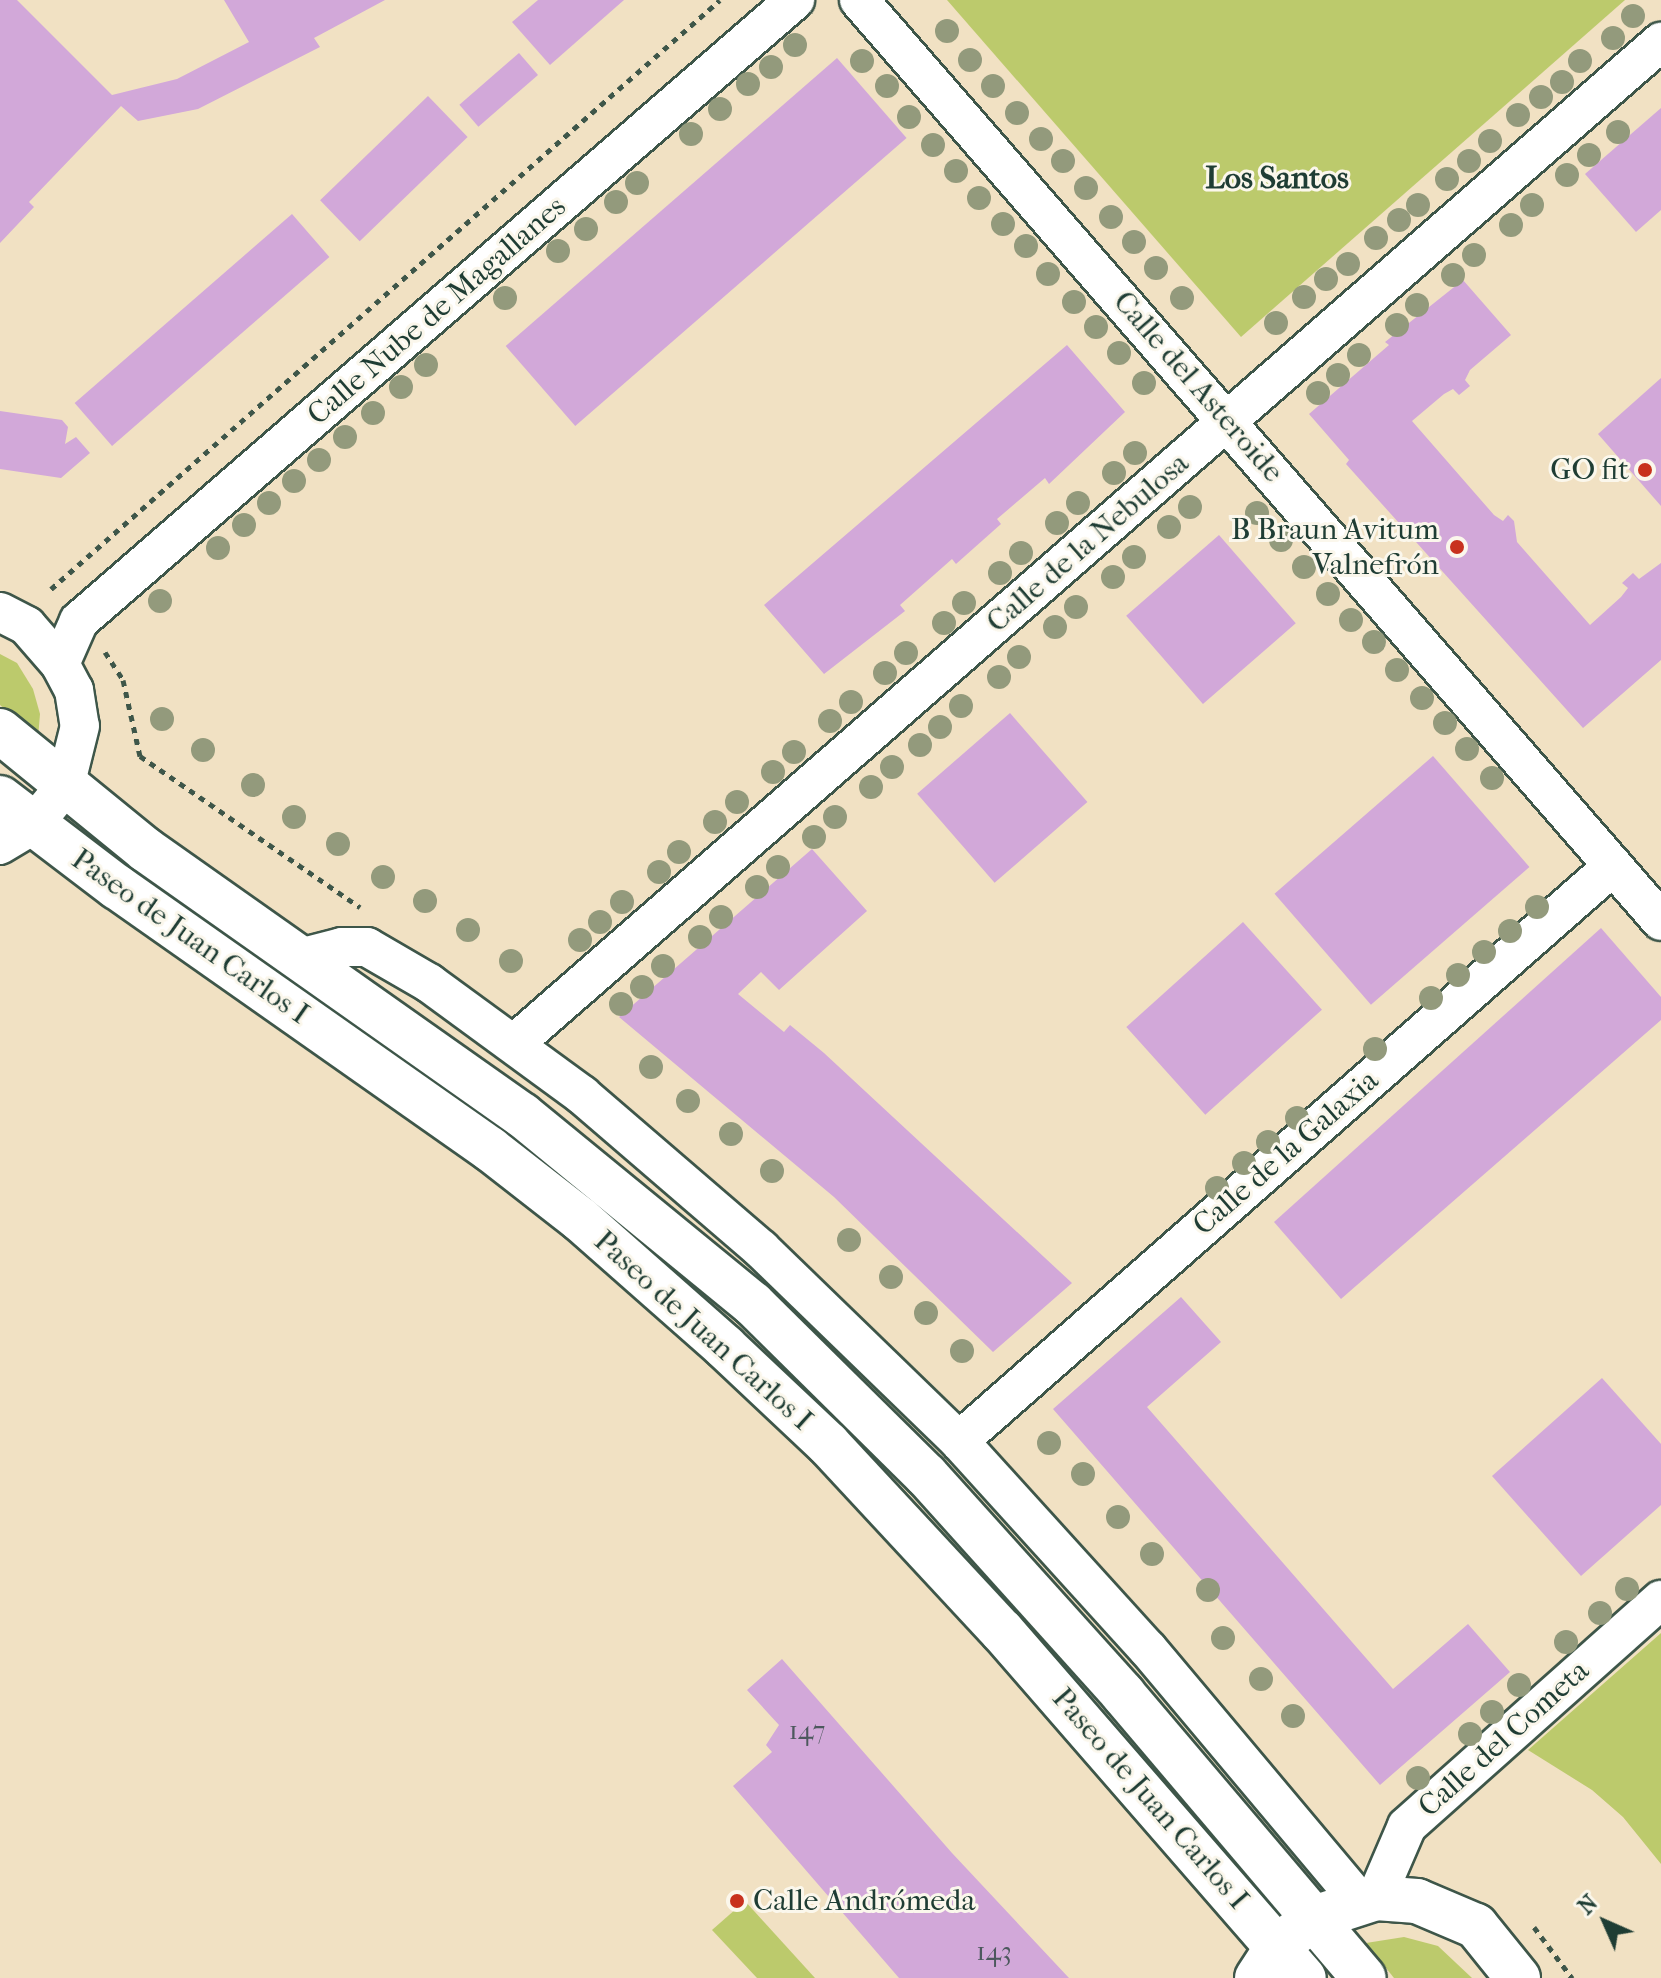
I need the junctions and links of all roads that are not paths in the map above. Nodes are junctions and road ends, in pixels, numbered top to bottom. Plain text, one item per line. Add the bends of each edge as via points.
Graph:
1 (795, 0) edge
2 (859, 0) edge
3 (1661, 42) edge
4 (1229, 421) junction
5 (13, 619) edge
6 (79, 621) junction
7 (60, 664) junction
8 (0, 731) edge
9 (65, 786) junction
10 (0, 798) edge
11 (17, 835) edge
12 (1613, 866) junction
13 (1661, 921) edge
14 (300, 958) junction
15 (515, 1043) junction
16 (959, 1441) junction
17 (1661, 1600) edge
18 (1368, 1900) junction
19 (1314, 1918) junction
20 (1280, 1967) edge
21 (1364, 1978) edge
22 (1518, 1978) edge

1 - 6 street, Calle Nube de Magallanes
2 - 4 street, Calle del Asteroide
3 - 4 street, Calle de la Nebulosa
4 - 12 street, Calle del Asteroide
4 - 15 street, Calle de la Nebulosa
5 - 6 street
5 - 7 street
6 - 7 street, Calle Nube de Magallanes
7 - 9 street via 74,690 80,726
8 - 9 main road, Paseo de Juan Carlos I
9 - 11 street
9 - 14 main road, Paseo de Juan Carlos I
10 - 11 main road, Paseo de Juan Carlos I
11 - 20 main road, Paseo de Juan Carlos I via 490,1149 580,1219 725,1347 922,1544
12 - 13 street, Calle del Asteroide
12 - 16 street, Calle de la Galaxia
14 - 15 street, Paseo de Juan Carlos I via 342,947 367,947
14 - 19 main road, Paseo de Juan Carlos I via 522,1115 753,1304 926,1475
15 - 16 street, Paseo de Juan Carlos I via 761,1249
16 - 18 street, Paseo de Juan Carlos I
17 - 18 street, Calle del Cometa via 1407,1826
18 - 19 main road
18 - 22 main road via 1417,1901 1476,1926
19 - 20 main road
19 - 21 main road, Paseo de Juan Carlos I

